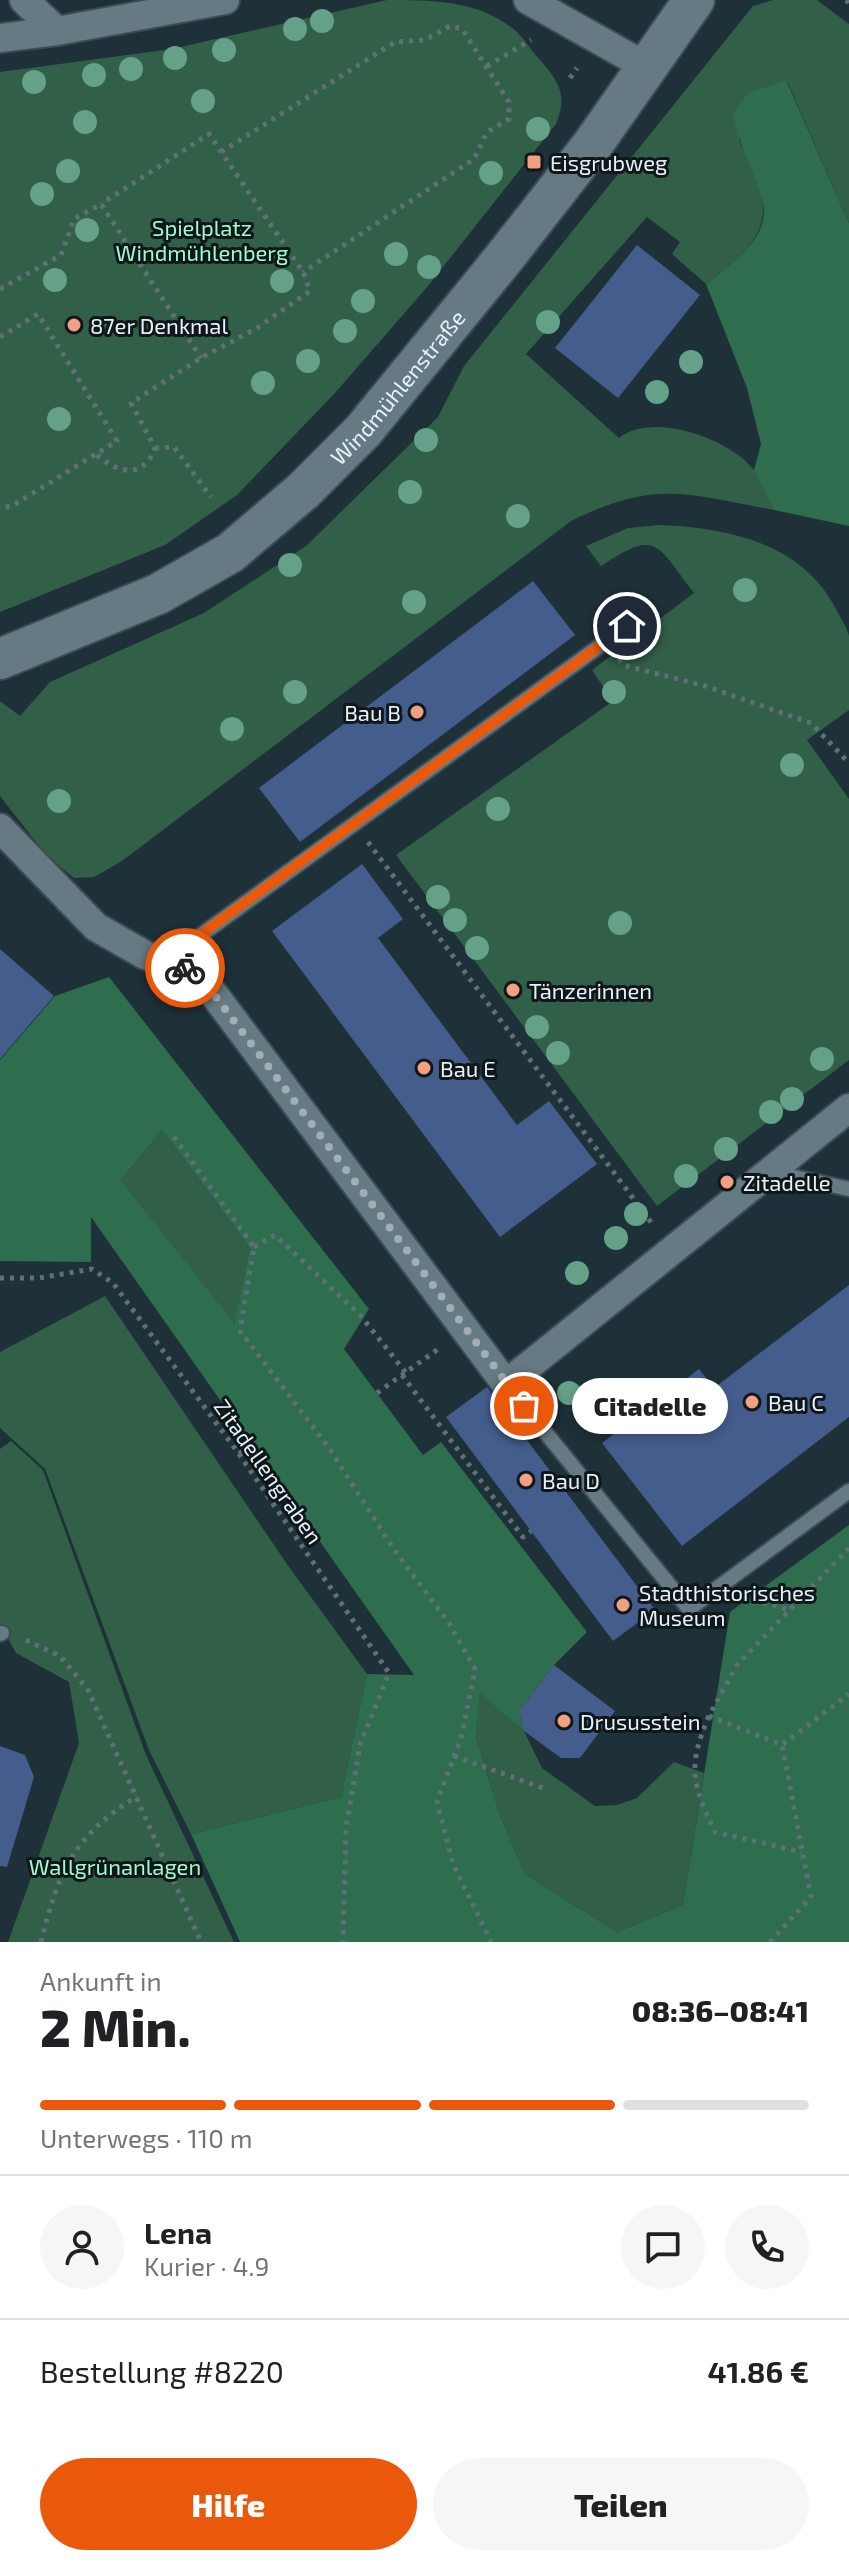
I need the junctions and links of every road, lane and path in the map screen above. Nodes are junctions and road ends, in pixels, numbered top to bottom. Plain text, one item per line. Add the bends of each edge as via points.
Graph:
1 (24, 0) edge
2 (225, 0) edge
3 (528, 0) edge
4 (694, 0) edge
5 (57, 31) junction
6 (0, 38) edge
7 (525, 43) dead end
8 (487, 66) junction
9 (647, 67) junction
10 (577, 68) dead end
11 (570, 78) dead end
12 (221, 152) junction
13 (101, 204) junction
14 (303, 272) junction
15 (0, 289) edge
16 (0, 337) edge
17 (201, 358) junction
18 (155, 448) junction
19 (97, 455) junction
20 (211, 497) dead end
21 (0, 508) edge
22 (648, 611) dead end
23 (606, 642) junction
24 (0, 659) edge
25 (849, 763) edge
26 (355, 825) junction
27 (0, 828) edge
28 (164, 961) junction
29 (849, 1108) edge
30 (174, 1137) dead end
31 (772, 1172) junction
32 (849, 1189) edge
33 (254, 1247) junction
34 (673, 1251) junction
35 (0, 1278) edge
36 (466, 1328) junction
37 (404, 1374) junction
38 (506, 1384) junction
39 (377, 1393) dead end
40 (252, 1444) dead end
41 (239, 1454) junction
42 (849, 1491) edge
43 (531, 1531) dead end
44 (849, 1548) edge
45 (732, 1605) dead end
46 (789, 1610) junction
47 (1, 1634) edge
48 (849, 1694) edge
49 (709, 1716) junction
50 (782, 1745) junction
51 (454, 1756) junction
52 (543, 1788) dead end
53 (137, 1796) junction
54 (802, 1852) junction
55 (41, 1942) edge
56 (201, 1942) edge
57 (343, 1942) edge
58 (491, 1942) edge
59 (770, 1942) edge

1 - 5 street
2 - 5 street
3 - 9 street
4 - 9 street, Windmühlenstraße
5 - 6 street
7 - 8 path
8 - 12 path via 458,27 425,40 395,42
8 - 14 path via 511,112 509,119 487,132 474,159
9 - 24 street, Windmühlenstraße via 572,172 447,329 363,431 304,490 230,553 158,594
10 - 11 path
12 - 13 path via 209,134
12 - 14 path
13 - 15 path via 74,219 61,255
13 - 17 path
14 - 17 path via 310,286 307,296
16 - 19 path via 38,314 117,441
17 - 18 path via 131,403
18 - 19 path via 145,465 130,472 115,470
18 - 20 path via 174,447
19 - 21 path
22 - 23 lane
23 - 25 path via 623,665 705,686 811,723
23 - 26 lane
26 - 28 lane
26 - 34 path
27 - 28 street via 96,927
28 - 36 street via 186,969 210,989
29 - 31 street
30 - 33 path
31 - 32 lane
31 - 34 street
33 - 37 path via 275,1235 361,1316
33 - 51 path via 240,1331 329,1448 475,1669
34 - 38 street
35 - 41 path, Zitadellengraben via 92,1269 113,1283
36 - 37 path
36 - 38 street
37 - 39 path
37 - 43 path via 523,1537
38 - 42 lane via 689,1609
40 - 41 path
41 - 57 path, Zitadellengraben via 389,1673 360,1745 346,1828
44 - 46 path
45 - 46 path via 754,1601
46 - 49 path via 737,1665
47 - 53 path via 60,1656 88,1690
48 - 50 path
49 - 50 path
49 - 54 path via 696,1746 695,1791 715,1832
50 - 54 path
51 - 52 path
51 - 58 path via 437,1802 453,1864
53 - 55 path via 101,1819 75,1851 54,1887
53 - 56 path
54 - 59 path via 811,1897

